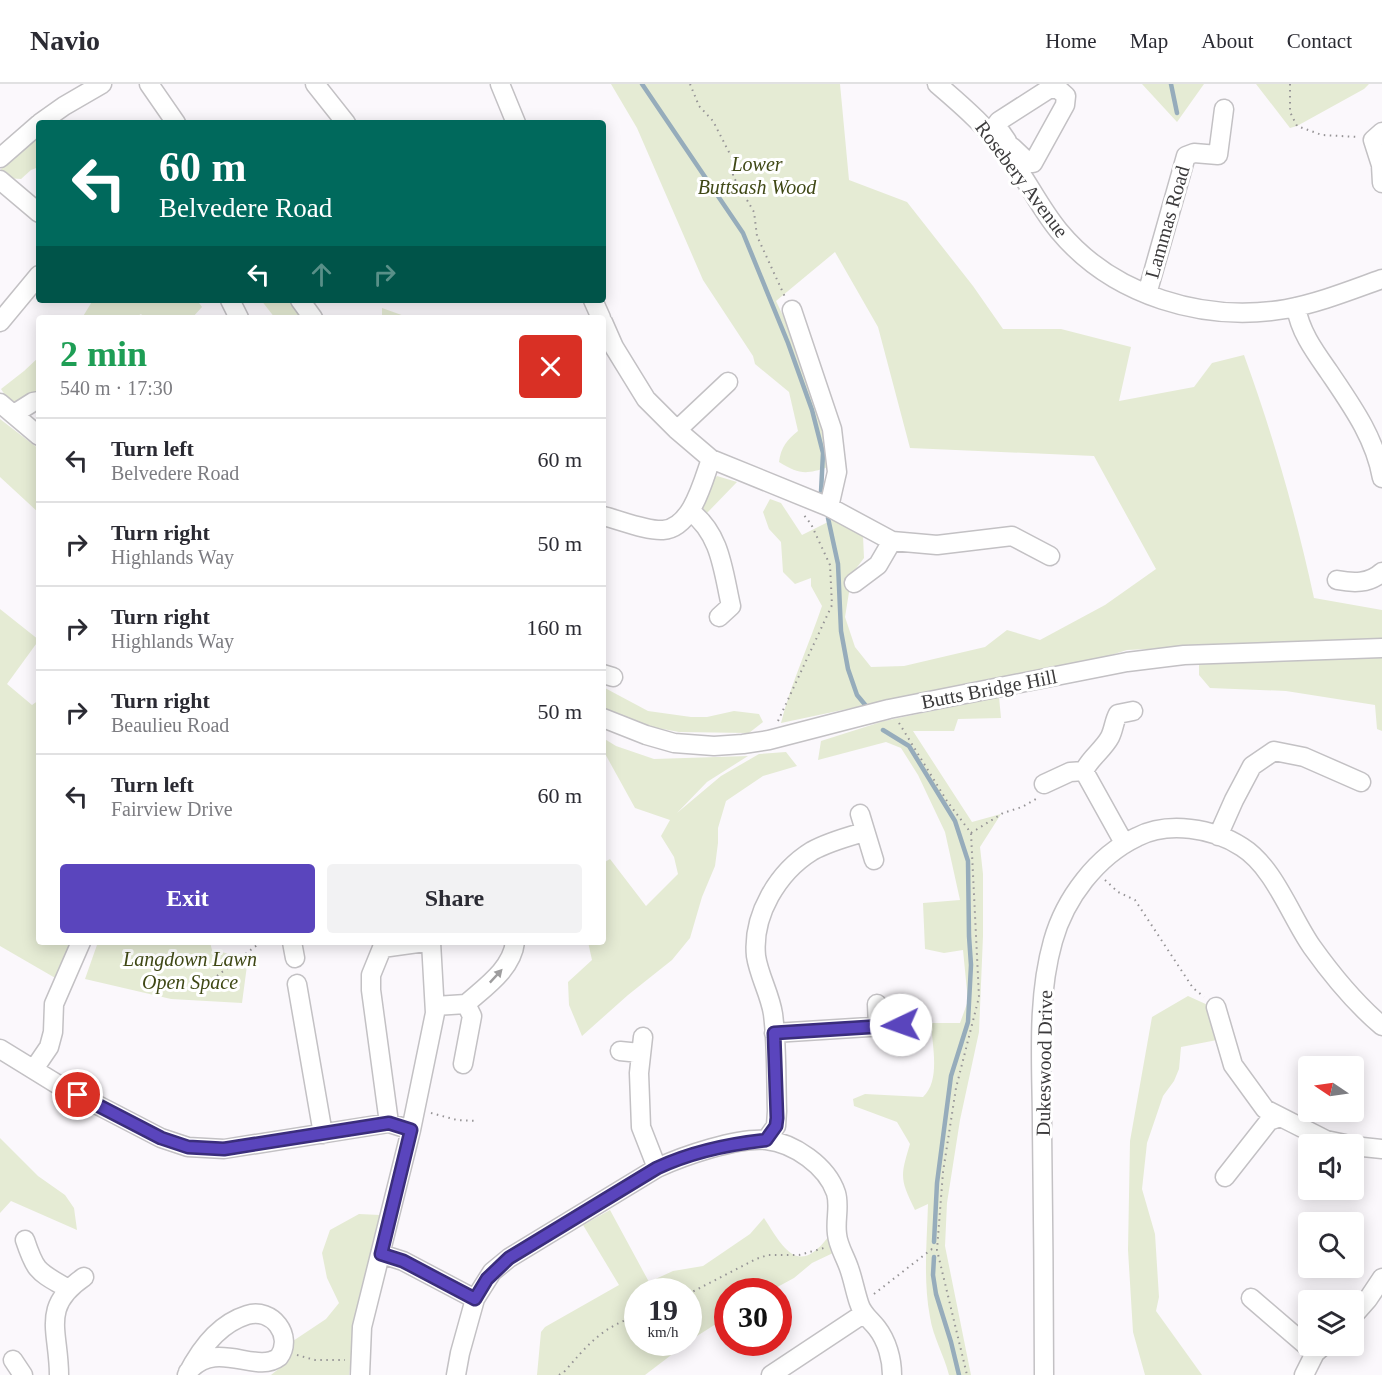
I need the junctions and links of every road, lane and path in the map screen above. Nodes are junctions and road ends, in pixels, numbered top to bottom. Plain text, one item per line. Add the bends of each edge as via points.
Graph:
1 (102, 84) edge
2 (149, 84) edge
3 (315, 84) edge
4 (500, 84) edge
5 (690, 84) edge
6 (938, 84) edge
7 (1290, 84) edge
8 (1224, 109) dead end
9 (45, 120) edge
10 (174, 120) edge
11 (344, 120) edge
12 (515, 120) edge
13 (36, 127) edge
14 (1377, 136) edge
15 (0, 158) edge
16 (0, 180) edge
17 (1382, 183) edge
18 (36, 210) edge
19 (36, 279) edge
20 (1382, 279) edge
21 (1147, 294) junction
22 (1296, 307) junction
23 (792, 310) joint
24 (0, 322) edge
25 (606, 329) edge
26 (728, 382) dead end
27 (36, 402) edge
28 (7, 409) edge
29 (677, 430) junction
30 (36, 433) edge
31 (711, 459) junction
32 (1382, 478) edge
33 (829, 507) junction
34 (690, 511) junction
35 (803, 515) dead end
36 (606, 517) edge
37 (892, 541) junction
38 (1051, 556) dead end
39 (1382, 572) edge
40 (1336, 580) dead end
41 (854, 583) dead end
42 (731, 612) dead end
43 (1382, 648) edge
44 (889, 709) junction
45 (1133, 711) dead end
46 (606, 719) edge
47 (769, 740) junction
48 (1084, 771) junction
49 (1361, 782) dead end
50 (1044, 784) joint
51 (971, 833) junction
52 (1218, 836) junction
53 (1124, 843) junction
54 (874, 860) dead end
55 (1093, 870) junction
56 (80, 945) edge
57 (257, 945) edge
58 (382, 945) edge
59 (430, 945) edge
60 (514, 945) edge
61 (218, 976) dead end
62 (297, 984) dead end
63 (466, 1004) junction
64 (877, 1004) dead end
65 (435, 1006) junction
66 (1216, 1007) joint
67 (901, 1025) dead end
68 (878, 1026) junction
69 (1382, 1026) edge
70 (774, 1033) junction
71 (0, 1049) edge
72 (620, 1050) dead end
73 (463, 1064) dead end
74 (34, 1069) junction
75 (415, 1110) junction
76 (1280, 1117) junction
77 (478, 1121) dead end
78 (389, 1123) junction
79 (411, 1130) junction
80 (323, 1134) junction
81 (1314, 1134) edge
82 (766, 1140) junction
83 (1364, 1147) edge
84 (1382, 1149) edge
85 (657, 1168) junction
86 (1225, 1177) dead end
87 (25, 1240) dead end
88 (839, 1244) junction
89 (937, 1250) junction
90 (381, 1254) junction
91 (84, 1277) dead end
92 (1382, 1278) edge
93 (702, 1287) edge
94 (68, 1289) junction
95 (1251, 1298) dead end
96 (475, 1299) junction
97 (1375, 1304) edge
98 (861, 1309) junction
99 (624, 1320) edge
100 (1298, 1333) edge
101 (283, 1350) junction
102 (1315, 1356) edge
103 (360, 1367) edge
104 (187, 1374) edge
105 (59, 1375) edge
106 (456, 1375) edge
107 (559, 1375) edge
108 (771, 1375) edge
109 (892, 1375) edge
110 (967, 1375) edge
111 (1044, 1375) edge
112 (1304, 1375) edge

1 - 9 street
2 - 10 street
3 - 11 street
4 - 12 street
5 - 23 path via 699,106 713,122 733,160 733,176 754,212 756,236
6 - 21 street, Rosebery Avenue via 1004,144 1038,202 1080,253
7 - 14 path via 1290,112 1297,126 1322,135
8 - 21 street, Lammas Road via 1218,155 1186,156
13 - 15 street
14 - 17 street
16 - 18 street
19 - 24 street
20 - 22 street, Rosebery Avenue
21 - 22 street, Rosebery Avenue via 1202,310 1258,312
22 - 32 street via 1306,338 1367,432
23 - 33 street via 832,429 837,472
25 - 29 street via 646,399
26 - 29 street
27 - 28 street
28 - 30 street
29 - 31 street
31 - 33 street
31 - 34 street
33 - 37 street
34 - 36 street via 684,520 665,530
34 - 42 street via 704,521 715,541
35 - 47 path via 830,565 832,605
37 - 38 street via 936,545 1012,536
37 - 41 street via 878,566
39 - 40 street via 1365,582
43 - 44 street, Butts Bridge Hill via 1184,655 1127,662
44 - 47 street, Butts Bridge Hill
44 - 51 path
45 - 48 street via 1118,714 1111,736
46 - 47 street, Butts Bridge Hill via 674,743 714,746
48 - 50 street via 1070,772
48 - 53 street
49 - 52 street via 1304,757 1274,751 1252,766
50 - 51 path via 1038,797
51 - 89 path via 979,997 954,1099
52 - 53 street, Dukeswood Drive via 1180,827 1149,831
52 - 69 street, Dukeswood Drive via 1242,846 1259,860 1313,948 1367,1014
53 - 55 street, Dukeswood Drive
54 - 70 street via 862,823 807,855 770,894 758,930 756,955 772,1008
55 - 66 path via 1118,892 1135,900 1193,988
55 - 111 street, Dukeswood Drive via 1071,899 1054,940 1043,989
56 - 74 street via 54,1004 51,1042
57 - 61 path
58 - 78 street via 371,975 371,990
59 - 65 street
63 -> 60 street via 505,966
62 - 80 street
63 - 65 street
63 - 73 street via 472,1016
64 - 68 street
65 - 75 street
66 - 76 street via 1233,1065 1265,1109
67 - 68 street
68 - 70 street
70 - 82 street via 777,1118
71 - 74 street
72 - 85 street via 642,1045 641,1127
74 - 80 street via 161,1138 188,1147 224,1149
75 - 77 path
75 - 79 street
76 - 81 street
76 - 86 street via 1269,1121
78 - 79 street
78 - 80 street
79 - 90 street
82 - 85 street via 727,1145
82 - 88 street via 807,1157 829,1178 837,1196
83 - 84 street
85 - 96 street via 509,1258 487,1279
87 - 94 street via 37,1270
88 - 93 path via 811,1253 768,1255
88 - 98 street
89 - 98 path via 932,1249
89 - 110 path
90 - 96 street via 403,1261
90 - 103 street via 362,1327
91 - 94 street
92 - 97 street
94 - 105 street via 56,1313
95 - 100 street
96 - 106 street
98 - 108 street
98 - 109 street via 886,1345
99 - 107 path via 595,1338
101 - 103 path
101 - 104 street via 279,1359 265,1369 249,1370 210,1359 198,1363
101 - 104 street via 283,1333 276,1322 263,1314 248,1315 212,1336
102 - 112 street

